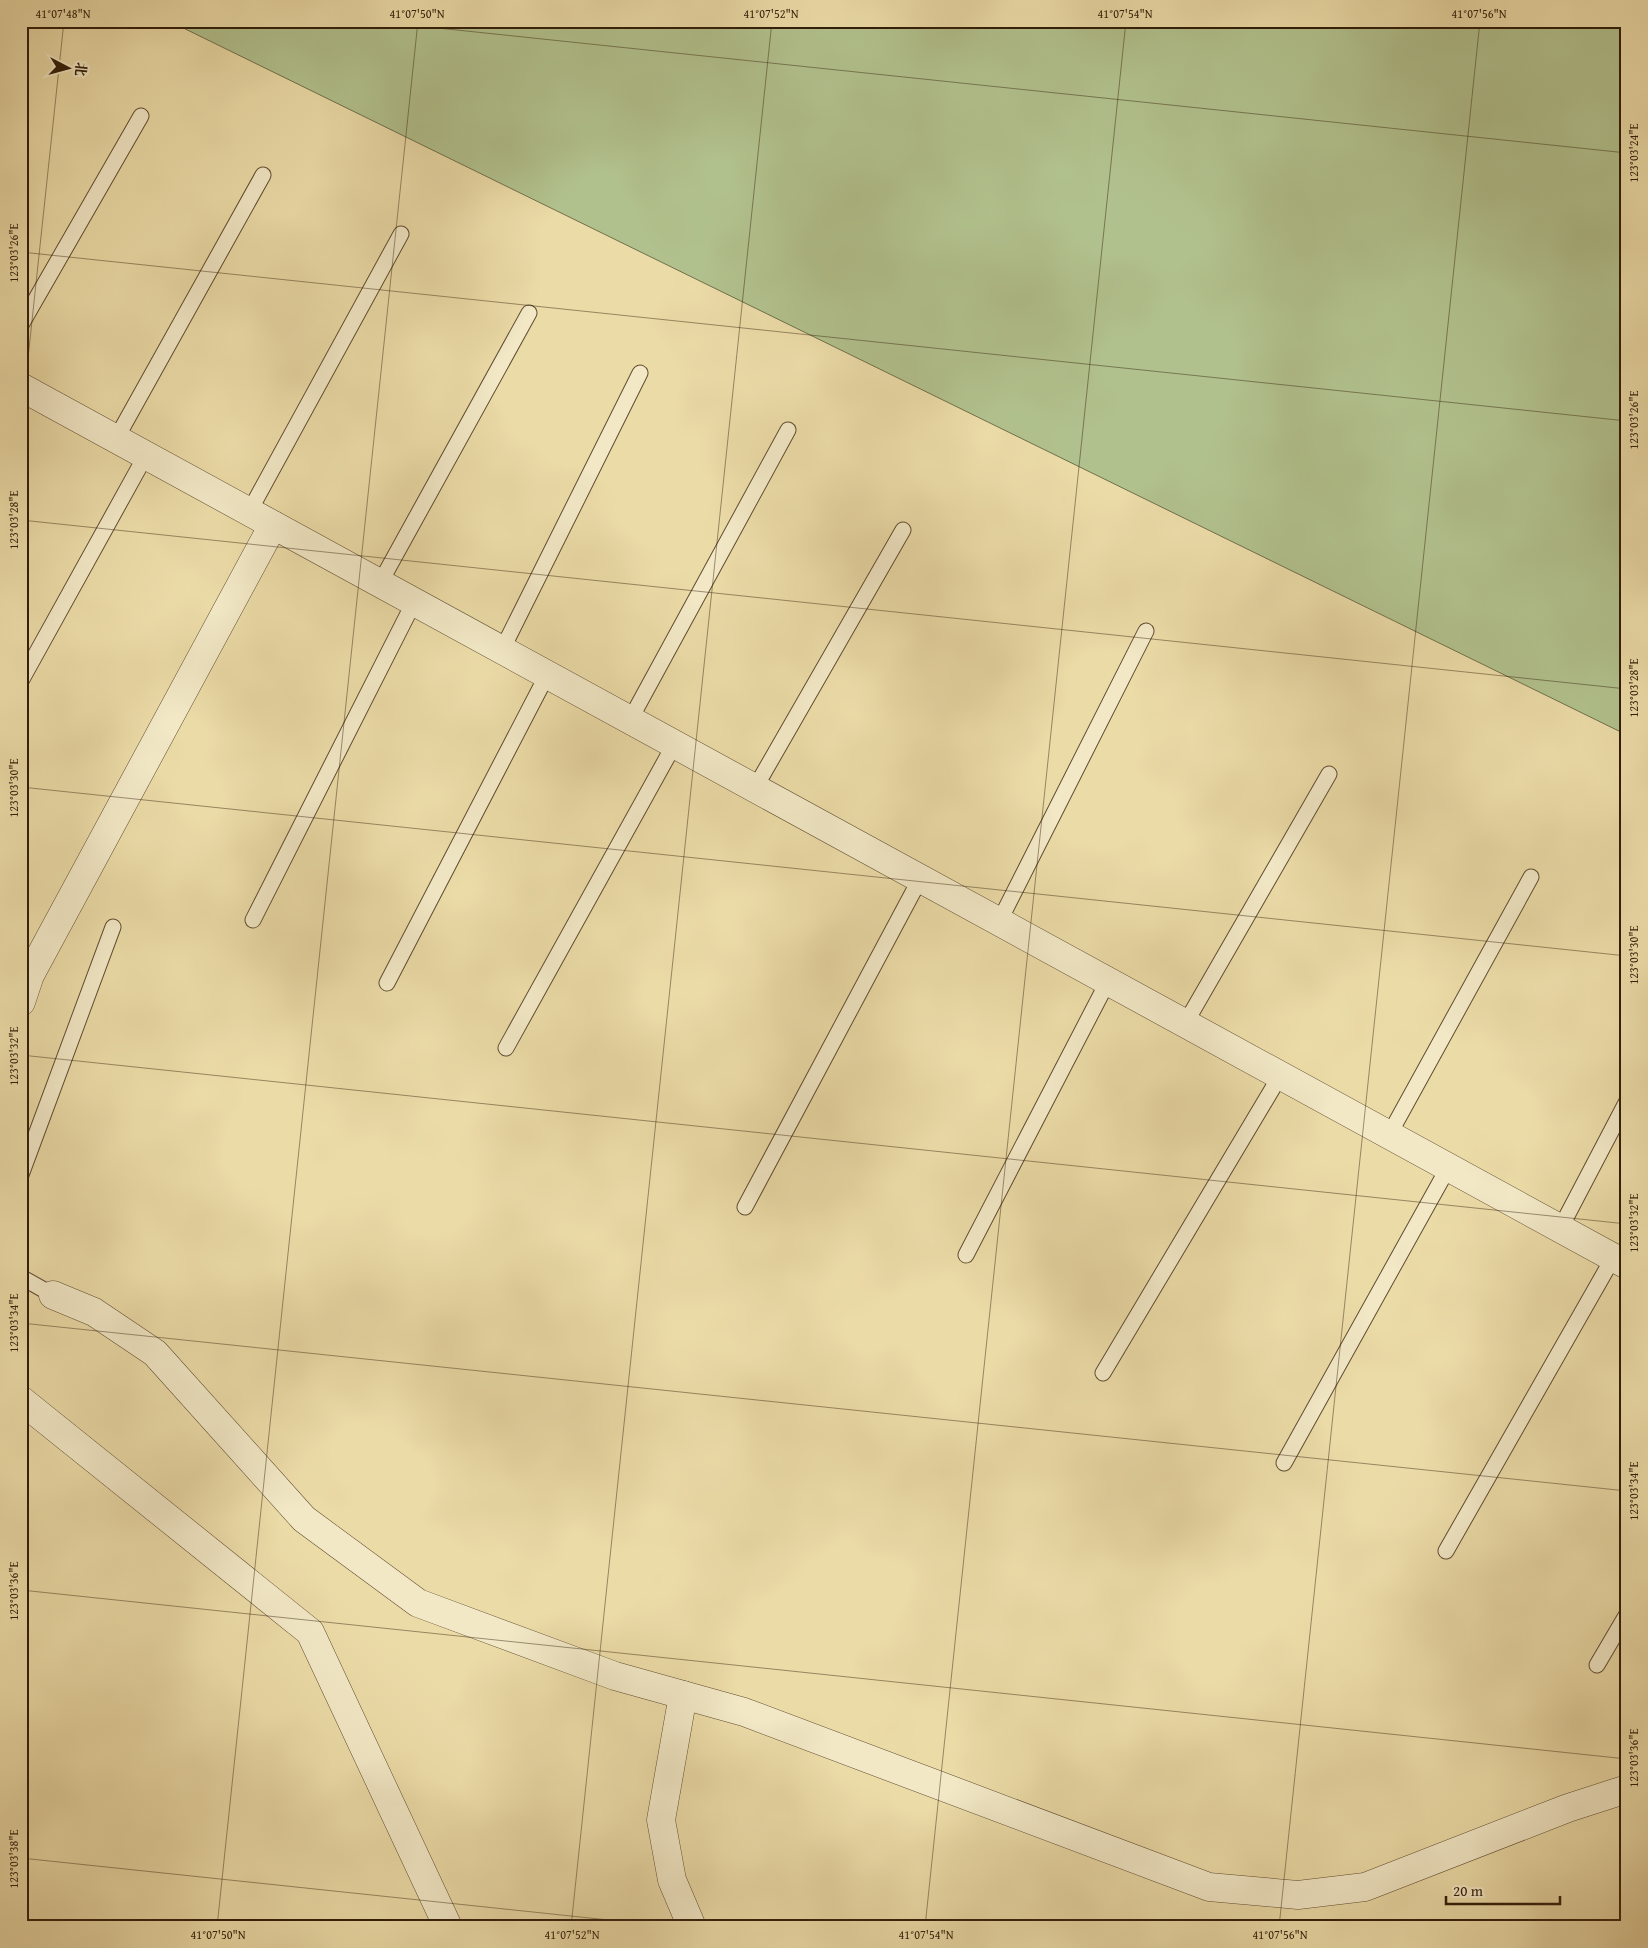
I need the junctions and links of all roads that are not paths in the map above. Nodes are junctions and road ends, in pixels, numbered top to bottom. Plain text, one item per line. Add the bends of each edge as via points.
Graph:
1 (141, 116) dead end
2 (263, 175) dead end
3 (401, 234) dead end
4 (529, 313) dead end
5 (21, 325) edge
6 (640, 373) dead end
7 (21, 387) edge
8 (788, 430) dead end
9 (116, 439) junction
10 (146, 455) junction
11 (249, 512) junction
12 (273, 525) junction
13 (904, 530) dead end
14 (380, 583) junction
15 (414, 602) junction
16 (1146, 631) dead end
17 (502, 650) junction
18 (547, 675) junction
19 (21, 681) edge
20 (630, 720) junction
21 (674, 745) junction
22 (1329, 774) dead end
23 (755, 788) junction
24 (1531, 877) dead end
25 (920, 879) junction
26 (253, 920) dead end
27 (999, 922) junction
28 (113, 928) dead end
29 (1108, 981) junction
30 (388, 983) dead end
31 (21, 1002) edge
32 (1185, 1024) junction
33 (506, 1048) dead end
34 (1280, 1076) junction
35 (1627, 1101) edge
36 (1389, 1135) junction
37 (1448, 1168) junction
38 (21, 1175) edge
39 (745, 1207) dead end
40 (1560, 1229) junction
41 (966, 1255) dead end
42 (1620, 1261) edge
43 (21, 1277) edge
44 (53, 1295) joint
45 (1103, 1373) dead end
46 (21, 1400) edge
47 (1284, 1463) dead end
48 (1446, 1551) dead end
49 (1627, 1614) edge
50 (1597, 1665) dead end
51 (684, 1695) junction
52 (1627, 1789) edge
53 (448, 1927) edge
54 (692, 1927) edge

1 - 5 lane
2 - 9 lane
3 - 11 lane
4 - 14 lane
6 - 17 lane
7 - 9 street
8 - 20 lane
9 - 10 street
10 - 11 street
10 - 19 lane
11 - 12 street
12 - 14 street
12 - 31 street via 30,975
13 - 23 lane
14 - 15 street
15 - 17 street
15 - 26 lane
16 - 27 lane
17 - 18 street
18 - 20 street
18 - 30 lane
20 - 21 street
21 - 23 street
21 - 33 lane
22 - 32 lane
23 - 25 street
24 - 36 lane
25 - 27 street
25 - 39 lane
27 - 29 street
28 - 38 lane
29 - 32 street
29 - 41 lane
32 - 34 street
34 - 36 street
34 - 45 lane
35 - 40 lane
36 - 37 street
37 - 40 street
37 - 47 lane
40 - 42 street
42 - 48 lane
43 - 44 lane
44 - 51 street via 94,1312 156,1354 304,1519 418,1603 615,1676
46 - 53 street via 310,1632
49 - 50 lane
51 - 52 street via 744,1712 1209,1887 1298,1895 1365,1887 1568,1808
51 - 54 street via 662,1820 672,1880

